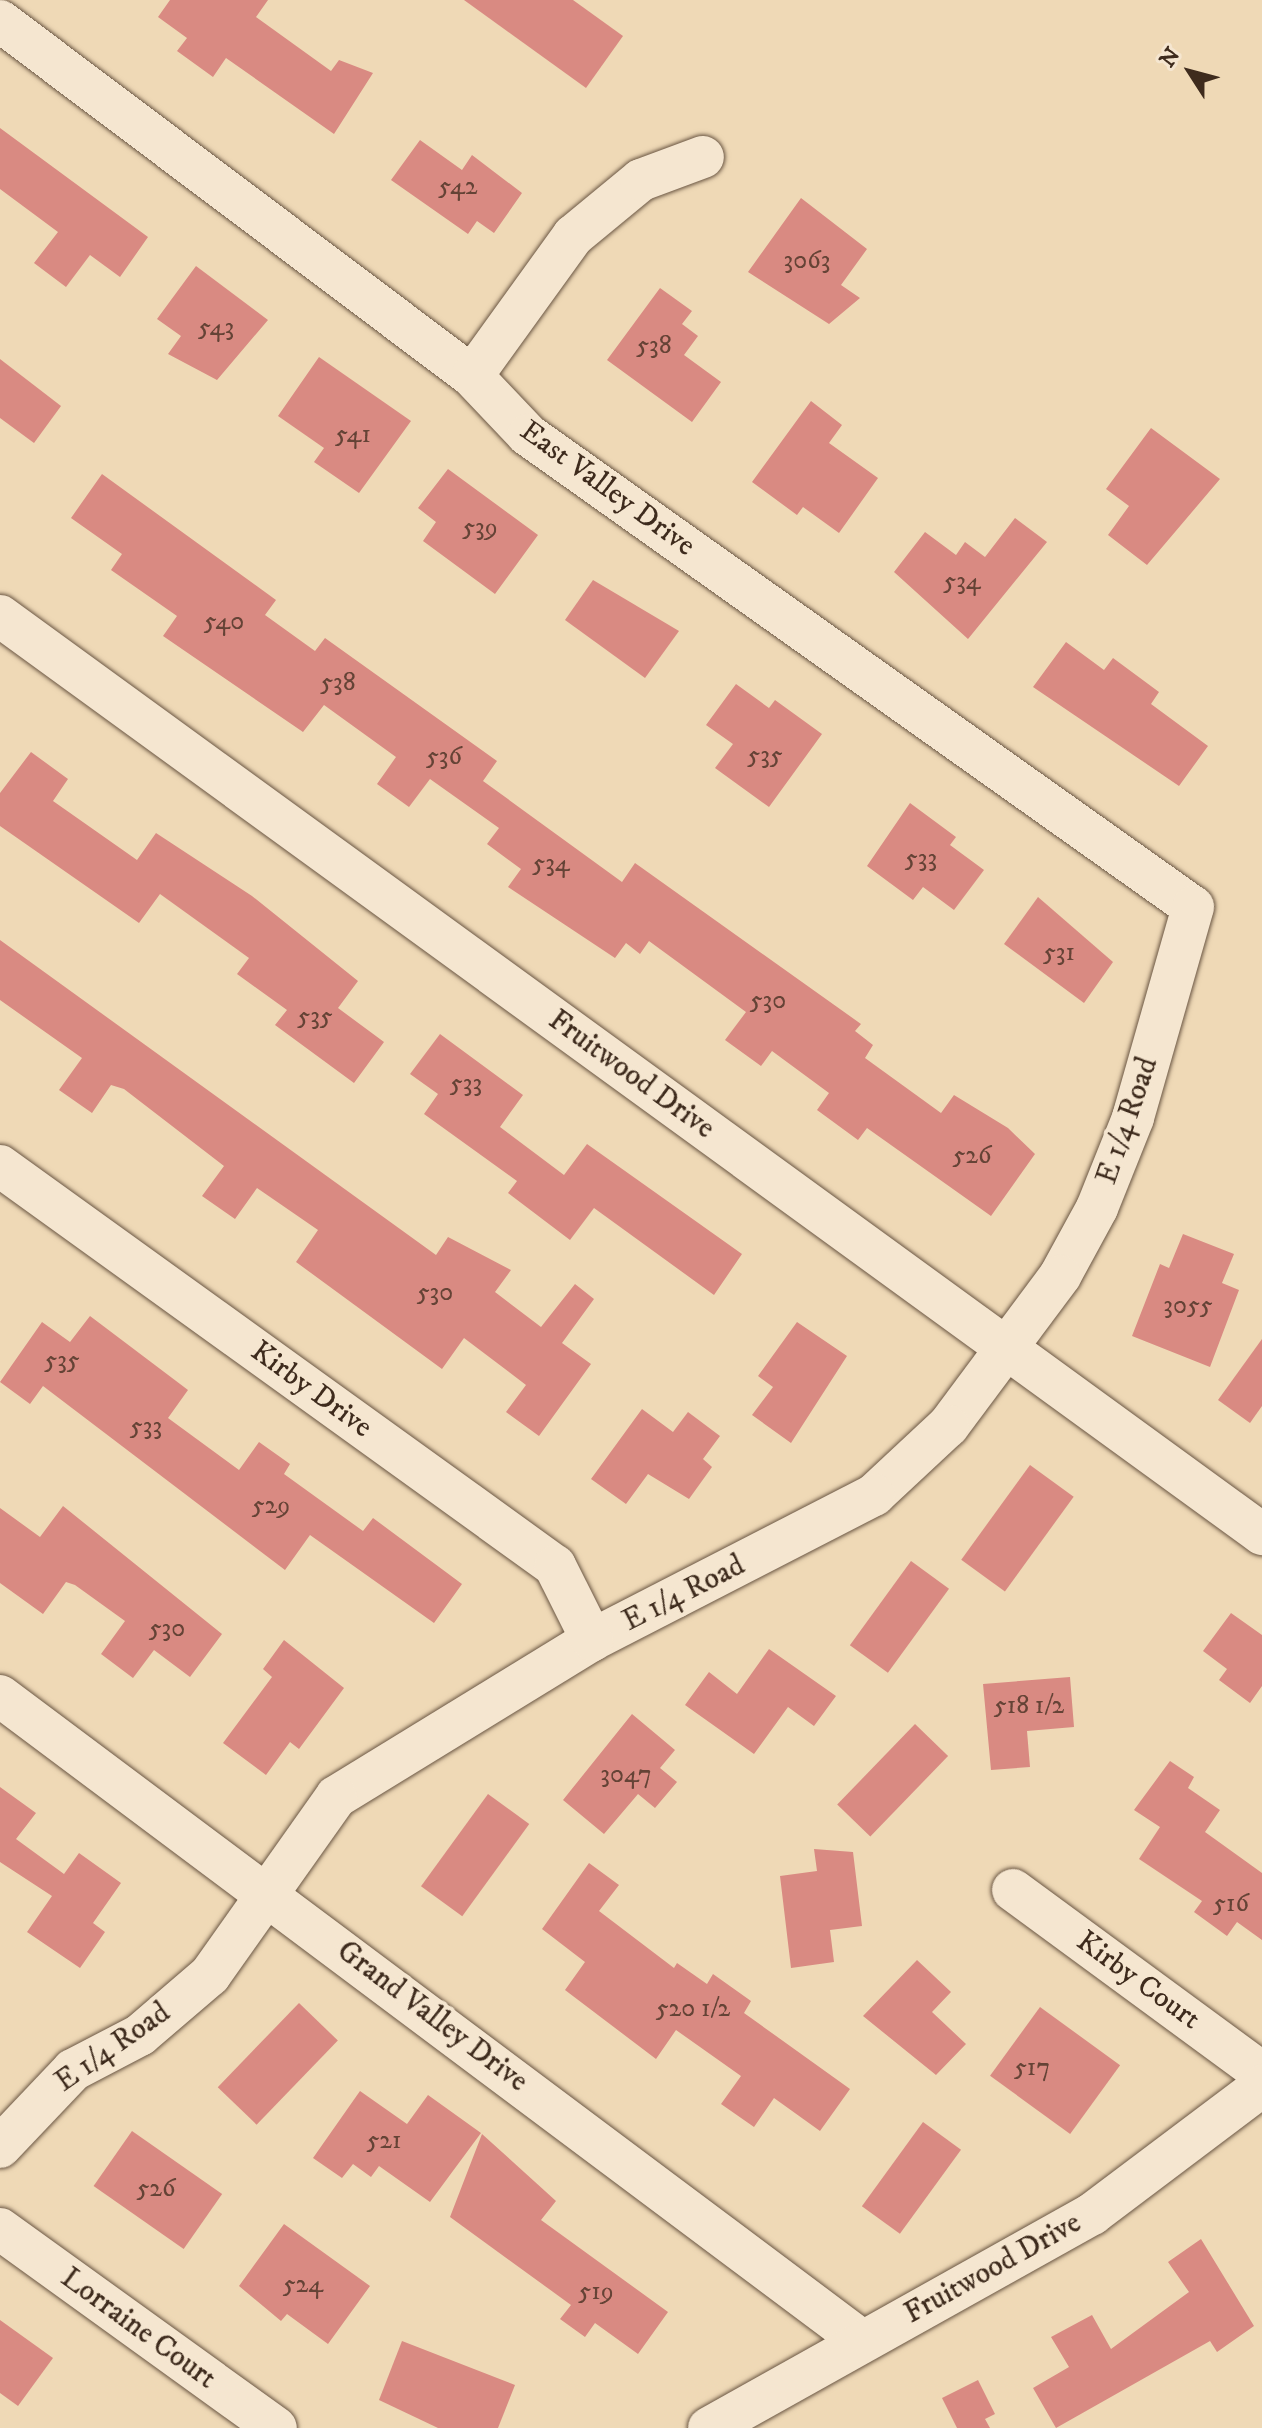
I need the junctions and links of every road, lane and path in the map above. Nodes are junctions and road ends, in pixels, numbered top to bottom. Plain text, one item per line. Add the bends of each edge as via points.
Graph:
1 (0, 21) edge
2 (703, 157) dead end
3 (472, 376) junction
4 (0, 616) edge
5 (1193, 907) joint
6 (0, 1166) edge
7 (1007, 1349) junction
8 (1262, 1534) edge
9 (592, 1640) junction
10 (0, 1696) edge
11 (1013, 1890) dead end
12 (269, 1894) junction
13 (1262, 2073) edge
14 (1262, 2086) edge
15 (0, 2147) edge
16 (0, 2229) edge
17 (862, 2341) junction
18 (276, 2428) edge
19 (709, 2428) edge

1 - 3 street, East Valley Drive
2 - 3 street via 641,180 573,236
3 - 5 street, East Valley Drive via 528,435
4 - 7 street, Fruitwood Drive
5 - 7 street, E 1/4 Road via 1133,1118 1097,1208
6 - 9 street, Kirby Drive via 555,1566
7 - 8 street, Fruitwood Drive
7 - 9 street, E 1/4 Road via 948,1426 874,1495
9 - 12 street, E 1/4 Road via 336,1797
10 - 12 street, Grand Valley Drive
11 - 13 street, Kirby Court
12 - 15 street, E 1/4 Road via 210,1975 140,2035 73,2070
12 - 17 street, Grand Valley Drive
14 - 17 street, Fruitwood Drive via 1092,2214
16 - 18 street, Lorraine Court
17 - 19 street, Fruitwood Drive

